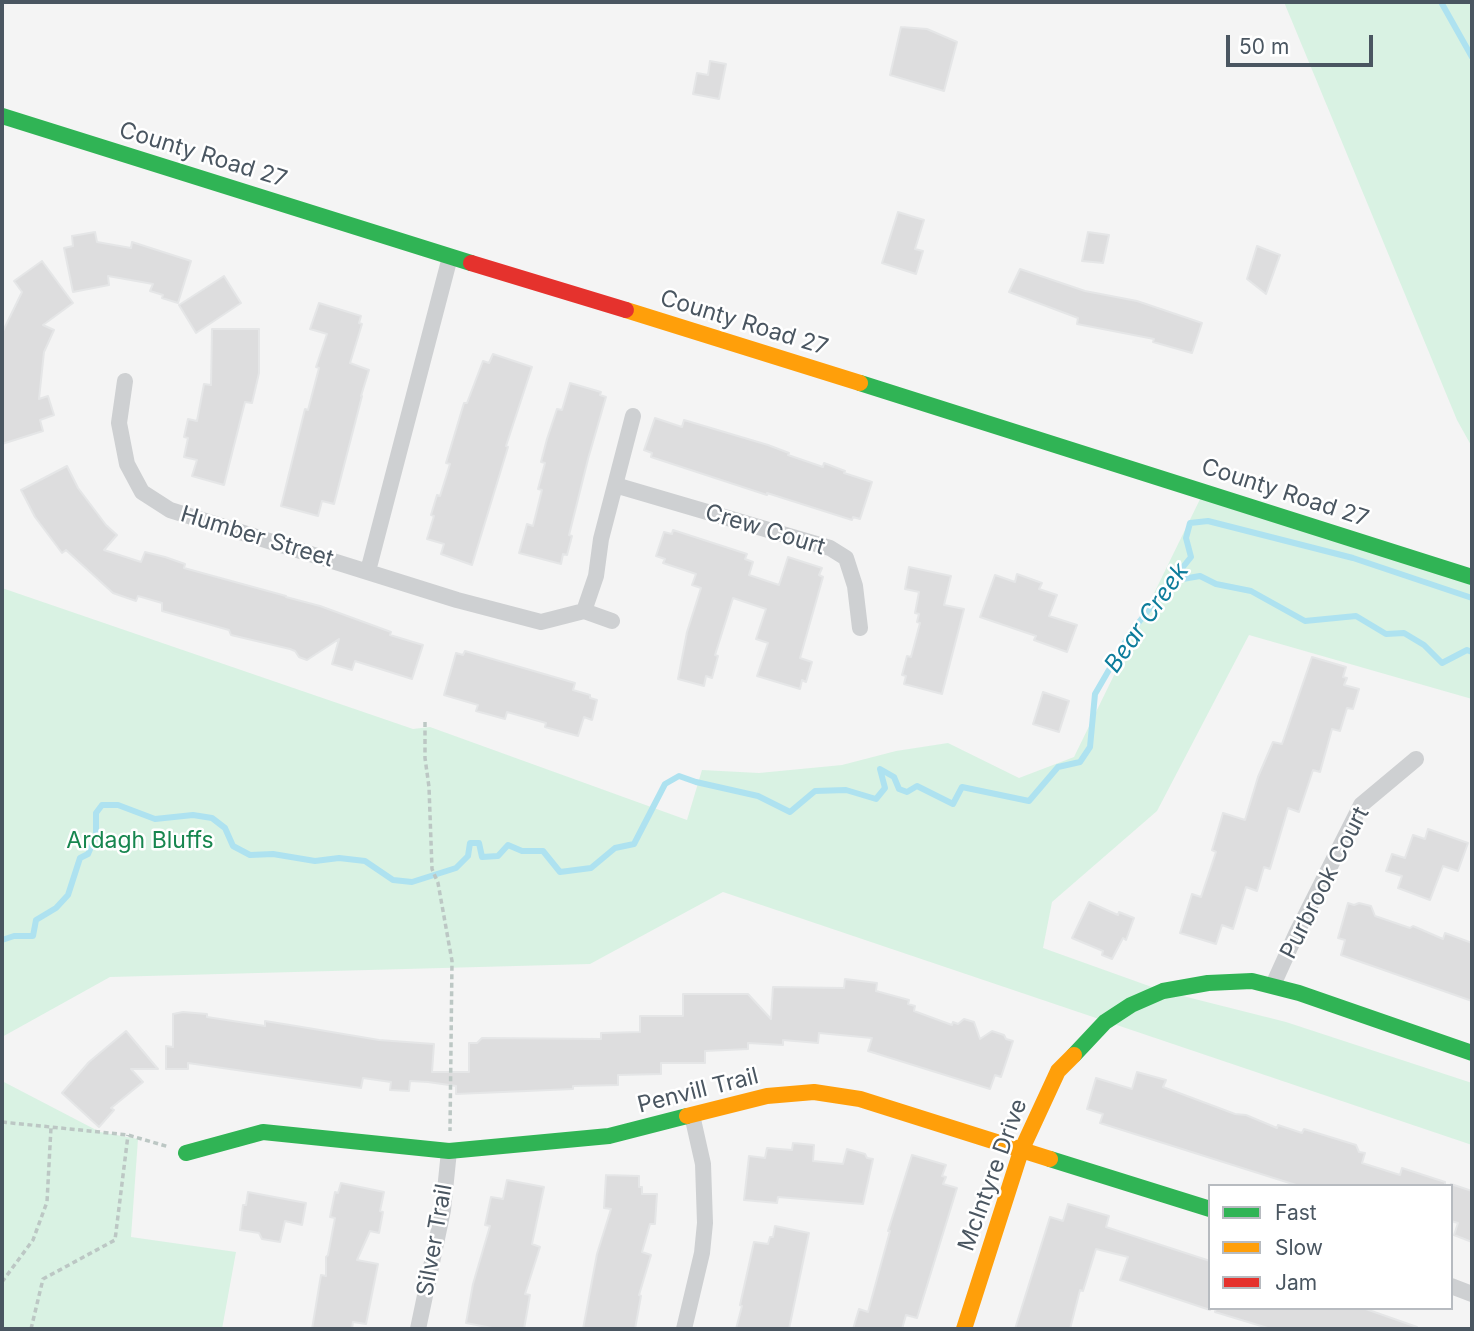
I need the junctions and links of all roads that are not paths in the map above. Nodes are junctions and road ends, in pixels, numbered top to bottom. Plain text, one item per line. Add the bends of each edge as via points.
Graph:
1 (2, 116) edge
2 (450, 257) junction
3 (125, 381) dead end
4 (633, 416) dead end
5 (615, 485) junction
6 (368, 571) junction
7 (1472, 577) edge
8 (583, 611) junction
9 (612, 621) dead end
10 (860, 628) dead end
11 (1416, 759) dead end
12 (1273, 985) junction
13 (1472, 1053) edge
14 (692, 1115) junction
15 (449, 1151) junction
16 (1021, 1151) junction
17 (186, 1153) road end
18 (1208, 1208) edge
19 (1453, 1287) edge
20 (1472, 1294) edge
21 (418, 1329) edge
22 (684, 1329) edge
23 (964, 1329) edge

1 - 2 street, County Road 27
2 - 6 street
2 - 7 street, County Road 27
3 - 6 street, Humber Street via 119,423 127,464 142,492 170,510
4 - 5 street
5 - 8 street via 596,576
5 - 10 street, Crew Court via 830,548 846,558
6 - 8 street, Humber Street via 541,622
8 - 9 street
11 - 12 street, Purbrook Court via 1361,805
12 - 13 street, McIntyre Drive
12 - 16 street, McIntyre Drive via 1208,983 1163,991 1105,1022 1058,1072
14 - 15 street, Penvill Trail via 609,1136
14 - 16 street, Penvill Trail via 767,1096 814,1092 860,1099
14 - 22 street via 703,1164 705,1223
15 - 17 street, Penvill Trail via 263,1132
15 - 21 street, Silver Trail via 443,1210
16 - 18 street, Penvill Trail
16 - 23 street, McIntyre Drive
19 - 20 street

